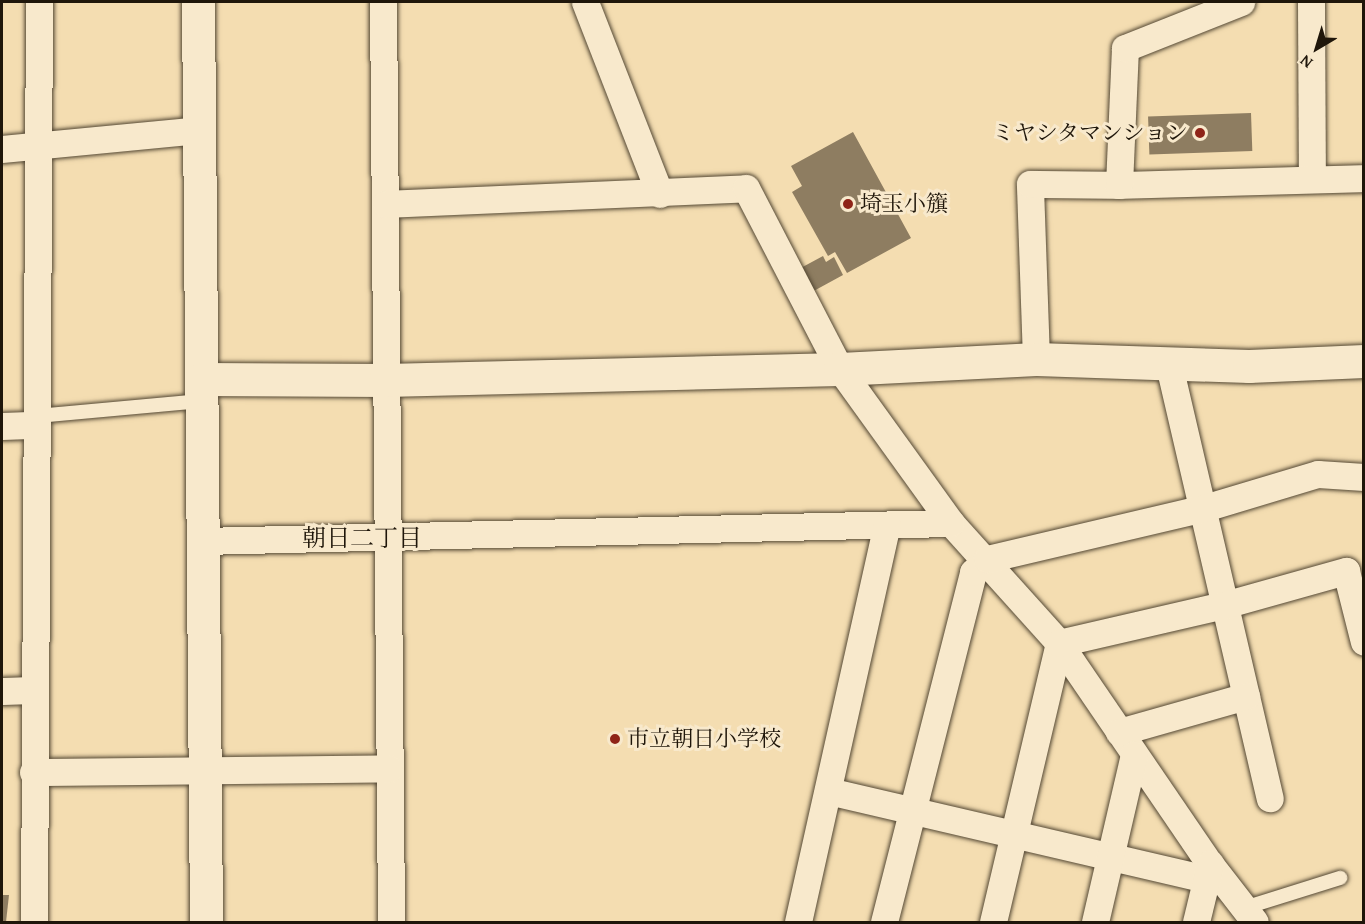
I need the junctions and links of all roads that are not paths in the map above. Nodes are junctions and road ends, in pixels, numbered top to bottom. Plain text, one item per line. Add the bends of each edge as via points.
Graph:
1 (39, 2) edge
2 (198, 2) edge
3 (383, 2) edge
4 (585, 2) edge
5 (1241, 2) edge
6 (1311, 2) edge
7 (198, 130) junction
8 (40, 144) junction
9 (2, 149) edge
10 (1364, 178) edge
11 (1312, 179) junction
12 (1119, 185) junction
13 (660, 194) junction
14 (386, 204) junction
15 (1036, 358) junction
16 (1168, 361) junction
17 (1364, 361) edge
18 (840, 369) junction
19 (386, 380) junction
20 (201, 390) junction
21 (36, 421) junction
22 (2, 426) edge
23 (1364, 477) edge
24 (1201, 509) junction
25 (951, 523) junction
26 (887, 525) junction
27 (387, 537) junction
28 (202, 541) junction
29 (987, 559) junction
30 (1355, 571) edge
31 (1224, 605) junction
32 (1364, 642) edge
33 (1059, 643) junction
34 (33, 690) junction
35 (2, 691) edge
36 (1246, 696) junction
37 (1119, 732) junction
38 (1134, 754) junction
39 (204, 768) junction
40 (389, 768) junction
41 (33, 772) junction
42 (828, 791) junction
43 (1270, 798) dead end
44 (910, 810) junction
45 (1014, 835) junction
46 (1111, 857) junction
47 (1208, 871) junction
48 (1340, 878) dead end
49 (1250, 915) edge
50 (34, 922) edge
51 (206, 922) edge
52 (391, 922) edge
53 (798, 922) edge
54 (884, 922) edge
55 (993, 922) edge
56 (1095, 922) edge
57 (1196, 922) edge

1 - 8 street
2 - 7 street
3 - 14 street
4 - 13 street
5 - 12 street via 1125,48
6 - 11 street
7 - 8 street
7 - 20 street
8 - 9 street
8 - 21 street
10 - 11 street
11 - 12 street
12 - 15 street via 1030,184
13 - 14 street
13 - 18 street via 746,188
14 - 19 street
15 - 16 street
15 - 18 street
16 - 17 street via 1249,366
16 - 24 street
18 - 19 street
18 - 25 street
19 - 20 street
19 - 27 street
20 - 21 lane
20 - 28 street
21 - 22 street
21 - 34 street
23 - 24 street via 1318,474
24 - 29 street
24 - 31 street
25 - 26 street
25 - 29 street
26 - 27 street
26 - 42 street
27 - 28 street
27 - 40 street
28 - 39 street
29 - 33 street
29 - 44 street via 973,572
30 - 31 street
30 - 32 street
31 - 33 street
31 - 36 street
33 - 37 street
33 - 45 street
34 - 35 street
34 - 41 street
36 - 37 street
36 - 43 street
37 - 38 street
38 - 46 street
38 - 47 street
39 - 40 street
39 - 41 street
39 - 51 street
40 - 52 street
41 - 50 street
42 - 44 street
42 - 53 street
44 - 45 street
44 - 54 street
45 - 46 street
45 - 55 street
46 - 47 street
46 - 56 street
47 - 49 street
47 - 57 street
48 - 49 lane

